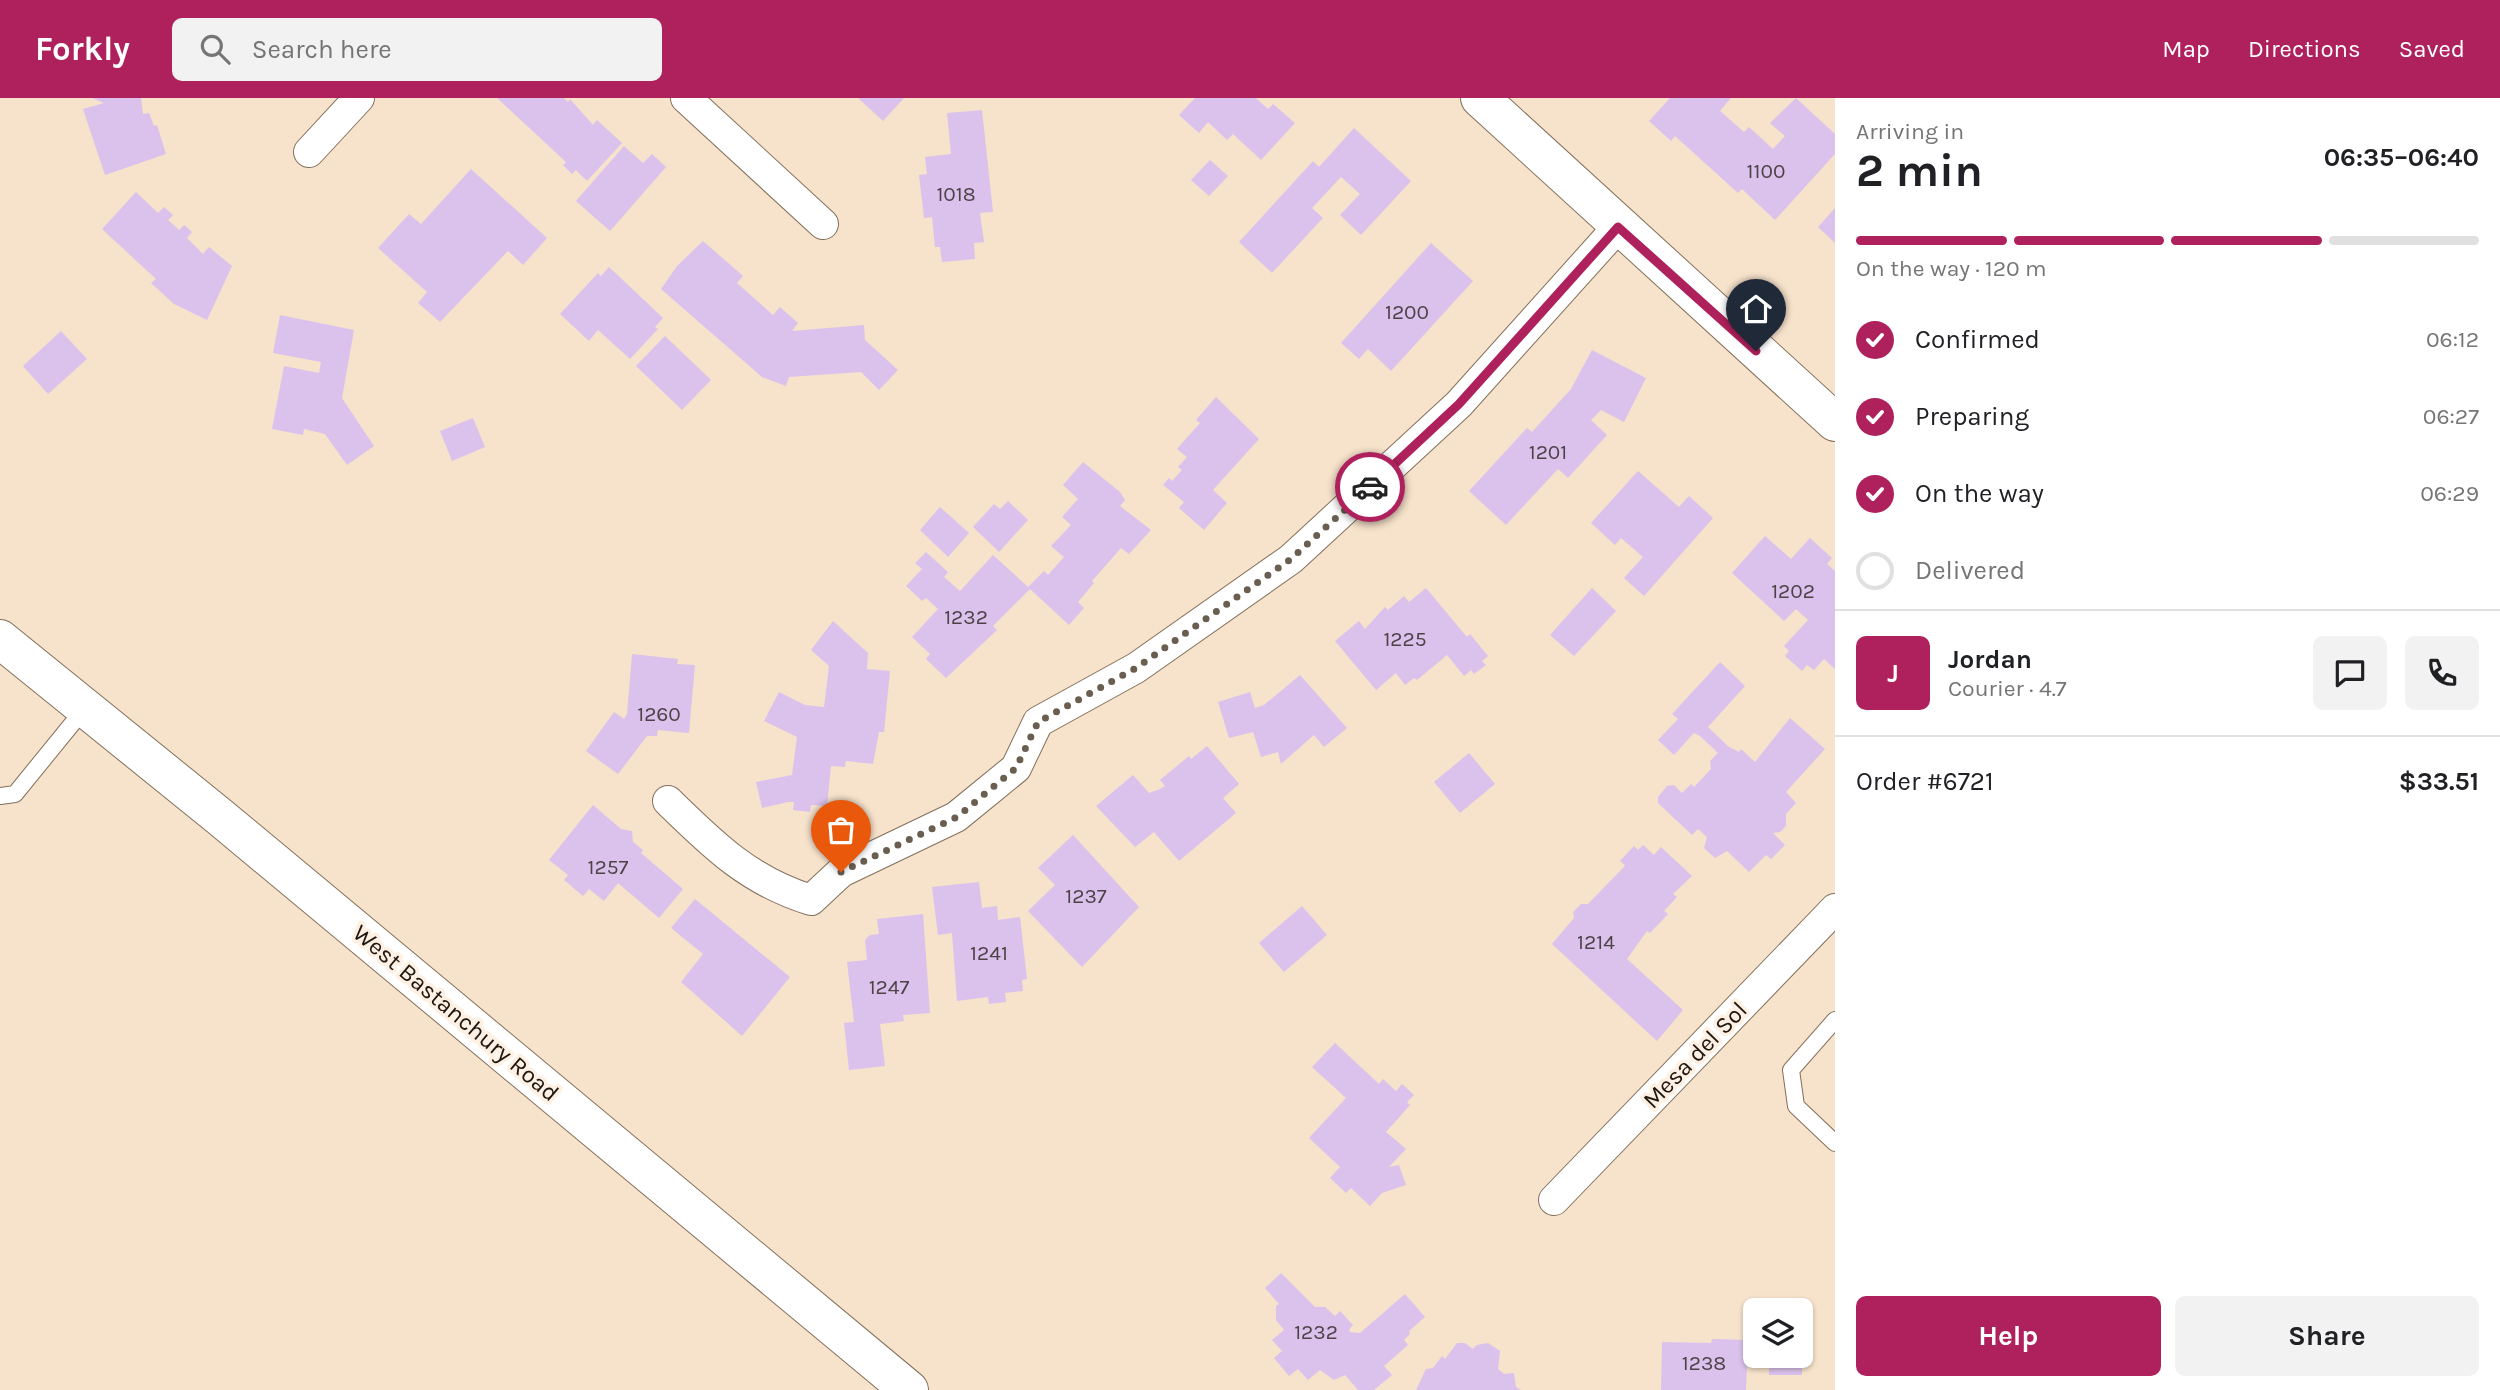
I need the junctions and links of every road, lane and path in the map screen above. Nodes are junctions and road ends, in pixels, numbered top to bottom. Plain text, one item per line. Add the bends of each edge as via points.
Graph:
1 (359, 98) edge
2 (686, 98) edge
3 (1496, 103) edge
4 (309, 152) dead end
5 (823, 224) dead end
6 (1618, 227) junction
7 (1835, 422) edge
8 (0, 639) edge
9 (85, 708) junction
10 (0, 796) edge
11 (668, 801) dead end
12 (1835, 909) edge
13 (1835, 1020) edge
14 (1835, 1143) edge
15 (1554, 1200) dead end
16 (909, 1390) edge

1 - 4 street
2 - 5 street
3 - 6 main road
6 - 7 main road
6 - 11 street via 1459,404 1291,559 1136,668 1038,722 1016,768 957,817 841,872 811,900 784,892 723,855
8 - 9 main road, West Bastanchury Road
9 - 10 lane via 15,794
9 - 16 main road, West Bastanchury Road
12 - 15 street, Mesa del Sol
13 - 14 lane via 1791,1070 1796,1106

